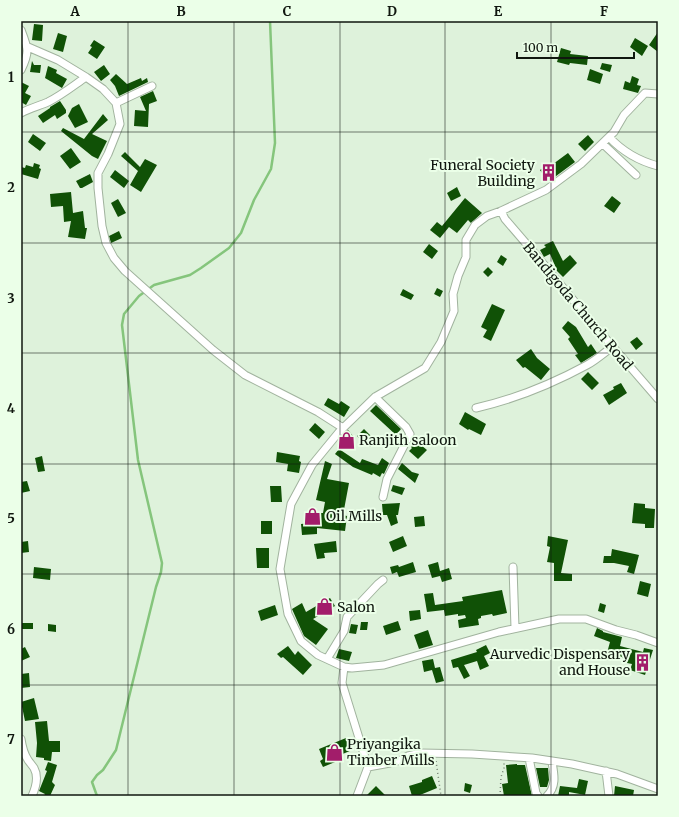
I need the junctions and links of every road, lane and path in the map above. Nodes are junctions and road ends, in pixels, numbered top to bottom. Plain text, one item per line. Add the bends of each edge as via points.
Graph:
1 (21, 30) edge
2 (28, 47) junction
3 (21, 70) edge
4 (86, 77) junction
5 (152, 86) dead end
6 (658, 94) edge
7 (116, 103) junction
8 (21, 113) edge
9 (610, 137) junction
10 (603, 144) junction
11 (658, 166) edge
12 (636, 175) dead end
13 (501, 211) junction
14 (612, 347) junction
15 (375, 397) junction
16 (658, 399) edge
17 (476, 408) dead end
18 (343, 428) junction
19 (383, 497) dead end
20 (512, 567) dead end
21 (383, 580) dead end
22 (515, 628) junction
23 (658, 643) edge
24 (327, 659) junction
25 (344, 667) junction
26 (21, 739) edge
27 (435, 753) junction
28 (504, 757) junction
29 (529, 758) junction
30 (552, 762) junction
31 (368, 767) junction
32 (606, 772) junction
33 (658, 789) edge
34 (32, 796) edge
35 (357, 796) edge
36 (441, 796) edge
37 (500, 796) edge
38 (538, 796) edge
39 (547, 796) edge
40 (609, 796) edge

1 - 2 street
2 - 3 street via 27,59
2 - 4 street via 58,60
4 - 7 street via 103,89
4 - 8 street via 64,93
5 - 7 street
6 - 9 street via 645,93 624,115
7 - 18 street via 120,124 98,173 102,226 114,258 125,271 213,350 245,375 318,412
9 - 10 street
9 - 11 street via 627,153
10 - 12 street
10 - 13 street via 546,190
13 - 14 street, Bandigoda Church Road
13 - 15 street via 486,216 475,225 466,240 466,257 453,294 454,311 441,342 425,368
14 - 16 street, Bandigoda Church Road
14 - 17 street via 588,364 530,392
15 - 18 street
15 - 19 street via 410,434 387,479
18 - 24 street via 312,465 291,504 280,569 288,614 301,641
20 - 22 street
21 - 24 street via 347,617 344,630
22 - 23 street via 559,619 586,619
22 - 25 street via 384,665
24 - 25 street
25 - 31 street via 342,684
26 - 34 street via 27,760 37,776
27 - 28 street
27 - 31 street via 408,756 401,760
27 - 36 path
28 - 29 street
28 - 37 path
29 - 30 street
29 - 38 street
30 - 32 street
30 - 39 street via 555,778 552,791
31 - 35 street
32 - 33 street
32 - 40 street

